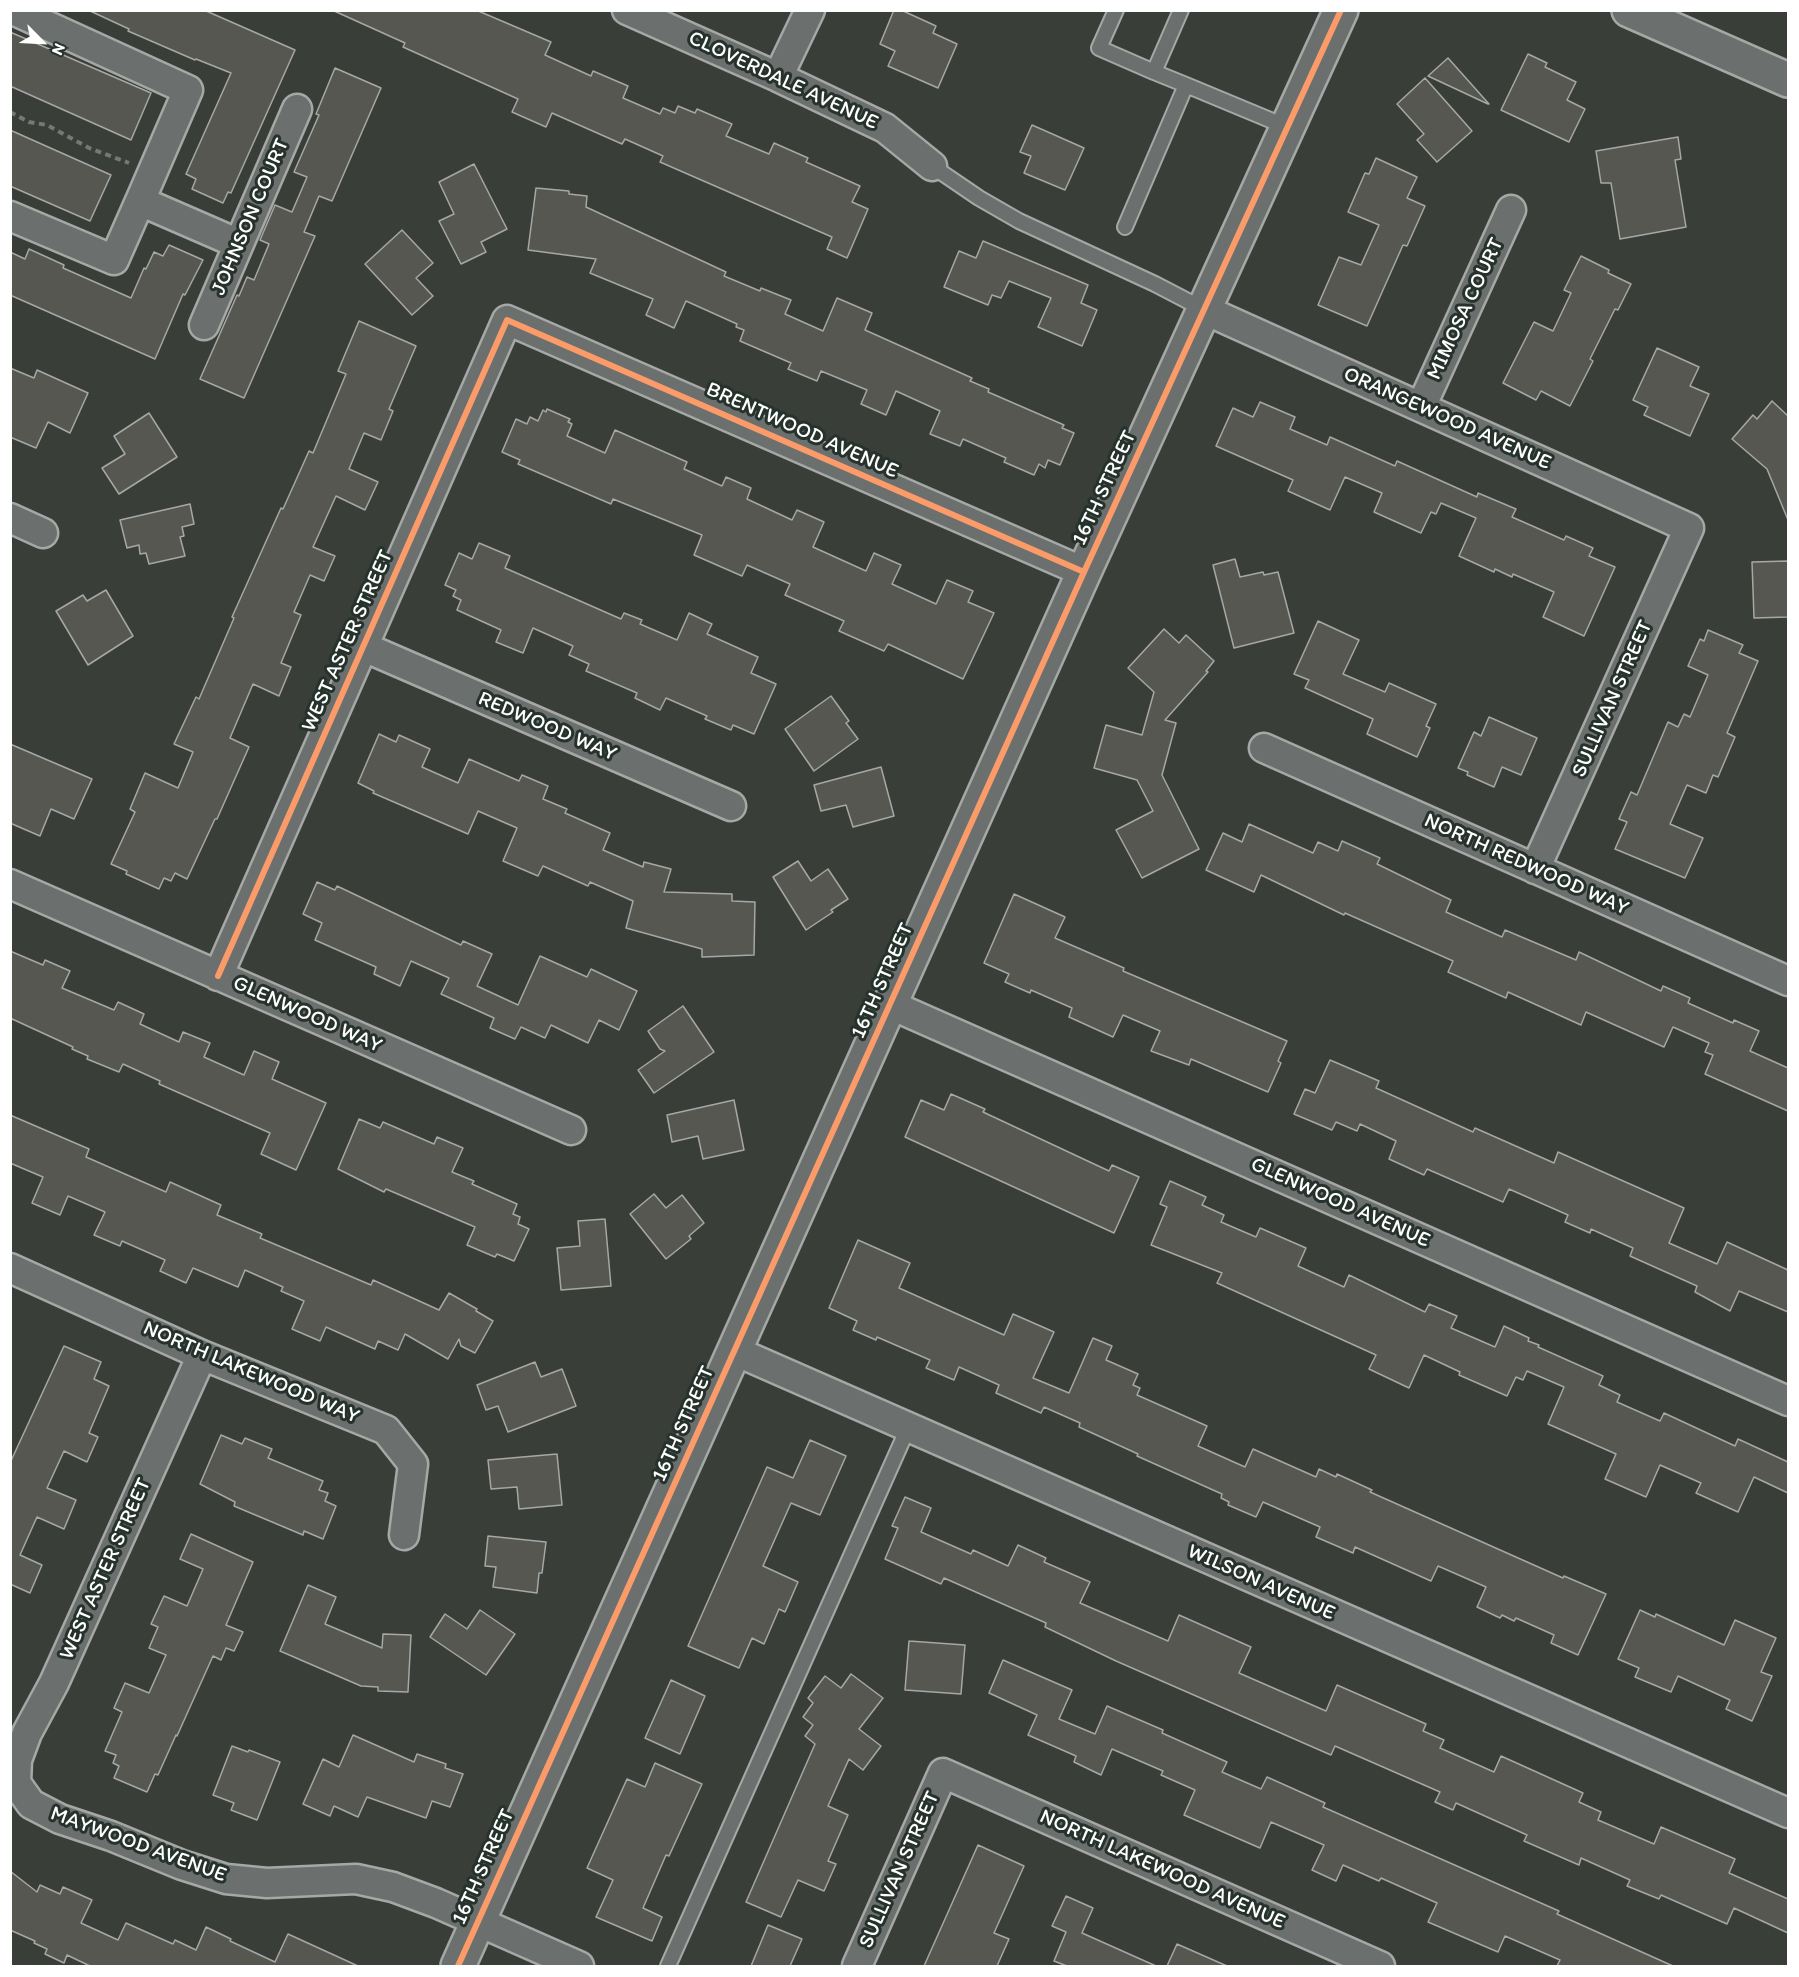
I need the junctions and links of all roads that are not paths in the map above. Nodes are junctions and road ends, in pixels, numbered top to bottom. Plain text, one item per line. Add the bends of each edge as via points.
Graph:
1 (13, 10) edge
2 (627, 10) edge
3 (810, 10) edge
4 (1116, 10) edge
5 (1181, 10) edge
6 (1341, 10) edge
7 (1629, 10) edge
8 (1154, 72) junction
9 (778, 77) junction
10 (1788, 80) edge
11 (1186, 85) junction
12 (297, 109) dead end
13 (1289, 128) junction
14 (932, 166) joint
15 (140, 201) junction
16 (1511, 210) dead end
17 (10, 216) edge
18 (1125, 227) dead end
19 (238, 244) junction
20 (1205, 310) junction
21 (507, 320) joint
22 (204, 325) dead end
23 (1421, 407) junction
24 (10, 518) edge
25 (1689, 528) joint
26 (44, 533) dead end
27 (1084, 572) junction
28 (364, 647) junction
29 (1264, 748) dead end
30 (731, 806) dead end
31 (1535, 869) junction
32 (10, 884) edge
33 (218, 976) junction
34 (1788, 981) edge
35 (891, 1005) junction
36 (571, 1131) dead end
37 (10, 1268) edge
38 (735, 1351) junction
39 (202, 1355) junction
40 (1788, 1401) edge
41 (908, 1428) junction
42 (404, 1535) dead end
43 (943, 1773) joint
44 (16, 1783) joint
45 (1788, 1813) edge
46 (478, 1922) junction
47 (458, 1966) edge
48 (579, 1966) edge
49 (668, 1966) edge
50 (857, 1966) edge
51 (1380, 1966) edge

1 - 15 street via 188,90
2 - 9 street, CLOVERDALE AVENUE
3 - 9 street
4 - 8 lane via 1099,48
5 - 8 lane
6 - 13 main road, 16TH STREET
7 - 10 main road
8 - 11 lane
9 - 14 street, CLOVERDALE AVENUE via 885,128
11 - 13 lane
11 - 18 lane
12 - 19 street, JOHNSON COURT
13 - 20 main road, 16TH STREET
14 - 20 lane via 1019,221
15 - 17 street via 114,260
15 - 19 street
16 - 23 street, MIMOSA COURT
19 - 22 street, JOHNSON COURT
20 - 23 street, ORANGEWOOD AVENUE
20 - 27 main road, 16TH STREET
21 - 27 street, BRENTWOOD AVENUE
21 - 28 street, WEST ASTER STREET
23 - 25 street, ORANGEWOOD AVENUE
24 - 26 street
25 - 31 street, SULLIVAN STREET
27 - 35 main road, 16TH STREET
28 - 30 street, REDWOOD WAY
28 - 33 street, WEST ASTER STREET
29 - 31 street, NORTH REDWOOD WAY
31 - 34 street, NORTH REDWOOD WAY
32 - 33 street, GLENWOOD WAY
33 - 36 street, GLENWOOD WAY
35 - 38 main road, 16TH STREET
35 - 40 street, GLENWOOD AVENUE
37 - 39 street, NORTH LAKEWOOD WAY
38 - 41 street, WILSON AVENUE
38 - 46 main road, 16TH STREET
39 - 42 street, NORTH LAKEWOOD WAY via 386,1430 413,1464
39 - 44 street, WEST ASTER STREET via 54,1683 27,1733 17,1760
41 - 45 street, WILSON AVENUE
41 - 49 lane
43 - 50 street, SULLIVAN STREET
43 - 51 street, NORTH LAKEWOOD AVENUE
44 - 46 street, MAYWOOD AVENUE via 32,1804 60,1819 226,1879 267,1883 356,1879 393,1887
46 - 47 main road, 16TH STREET
46 - 48 street, MAYWOOD AVENUE

